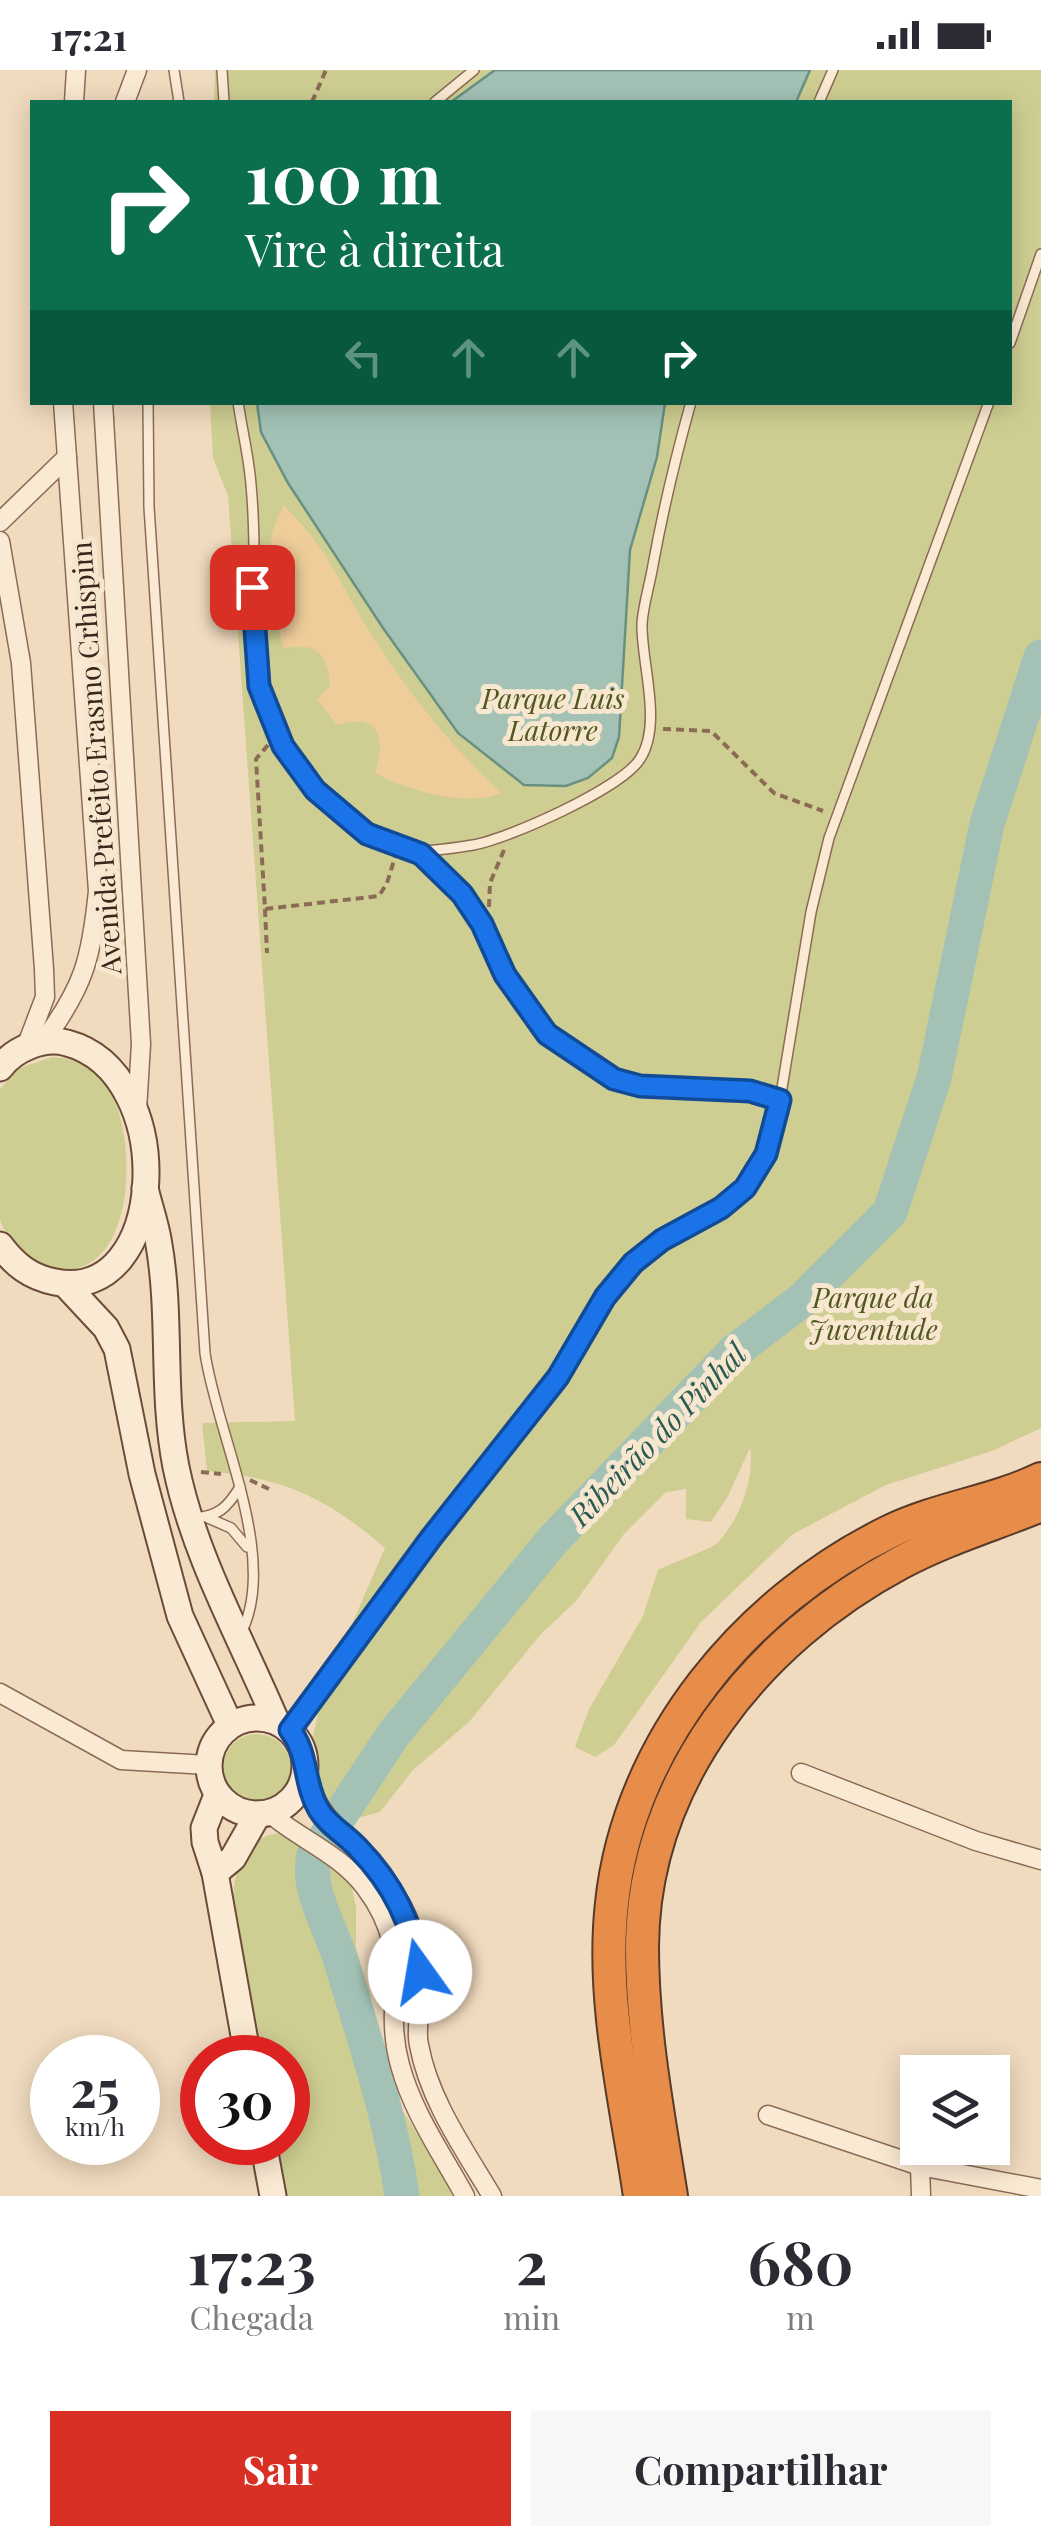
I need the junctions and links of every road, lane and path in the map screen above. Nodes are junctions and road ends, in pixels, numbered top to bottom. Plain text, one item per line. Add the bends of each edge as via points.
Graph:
1 (76, 70) edge
2 (137, 70) edge
3 (174, 70) edge
4 (222, 70) edge
5 (326, 70) edge
6 (474, 70) edge
7 (832, 70) edge
8 (74, 100) edge
9 (126, 100) edge
10 (179, 100) edge
11 (224, 100) edge
12 (313, 100) edge
13 (437, 100) edge
14 (820, 100) edge
15 (1041, 254) edge
16 (1012, 337) edge
17 (63, 405) edge
18 (104, 405) edge
19 (148, 405) edge
20 (238, 405) edge
21 (690, 405) edge
22 (988, 405) edge
23 (67, 456) junction
24 (0, 522) edge
25 (0, 541) edge
26 (648, 730) junction
27 (280, 738) junction
28 (838, 815) junction
29 (516, 831) junction
30 (398, 848) junction
31 (421, 854) junction
32 (266, 909) junction
33 (488, 937) junction
34 (267, 953) dead end
35 (34, 1044) junction
36 (0, 1068) edge
37 (780, 1100) junction
38 (137, 1111) junction
39 (145, 1188) junction
40 (5, 1257) edge
41 (65, 1284) junction
42 (1041, 1479) edge
43 (240, 1486) junction
44 (1041, 1505) edge
45 (198, 1518) junction
46 (251, 1554) junction
47 (240, 1636) junction
48 (0, 1693) edge
49 (230, 1725) junction
50 (283, 1726) junction
51 (208, 1765) junction
52 (801, 1773) dead end
53 (305, 1774) junction
54 (217, 1794) junction
55 (263, 1813) junction
56 (1041, 1860) edge
57 (216, 1873) junction
58 (244, 2035) edge
59 (768, 2115) dead end
60 (267, 2165) edge
61 (920, 2166) junction
62 (1041, 2189) edge
63 (273, 2196) edge
64 (465, 2196) edge
65 (492, 2196) edge
66 (640, 2196) edge
67 (671, 2196) edge
68 (921, 2196) edge

1 - 8 street
2 - 9 street
3 - 10 lane
4 - 11 lane
5 - 12 path
6 - 13 lane
7 - 14 lane
15 - 16 lane
17 - 23 street, Avenida Prefeito Erasmo Crhispim
18 - 38 street, Avenida Prefeito Erasmo Crhispim via 141,1044
19 - 43 lane via 206,1353
20 - 27 lane via 252,486 259,686
21 - 26 lane via 642,624
22 - 28 lane
23 - 24 street
23 - 35 street, Avenida Prefeito Erasmo Crhispim via 98,891 83,979
25 - 35 street via 21,663 44,970
26 - 28 path via 711,731 774,793
26 - 29 lane via 640,759 608,785
27 - 30 lane via 315,790 367,834
27 - 32 path via 256,759
28 - 37 lane via 812,912
29 - 31 lane
29 - 33 path via 490,884
30 - 31 lane
30 - 32 path via 378,896
31 - 33 lane via 462,894
32 - 34 path
33 - 37 lane via 505,975 547,1034 614,1079 750,1091
35 - 36 main road
35 - 38 main road via 64,1041 108,1064
37 - 50 lane via 766,1154 745,1188 633,1263 558,1377
38 - 39 main road via 145,1133
39 - 41 main road via 132,1241 118,1262
39 - 45 main road via 158,1241 176,1468
40 - 41 main road via 33,1276
41 - 49 main road via 117,1349 180,1616
42 - 66 highway via 893,1530 804,1581 714,1668 667,1740 636,1801 612,1902 612,2007
43 - 45 lane via 223,1510
43 - 46 lane
44 - 67 highway via 902,1562 823,1611 775,1650 727,1704 694,1759 663,1826 642,1946 647,2038
45 - 46 lane via 240,1535
45 - 47 main road
46 - 47 lane via 252,1602
47 - 50 main road
48 - 51 street via 120,1760
49 - 50 main road via 260,1717
49 - 51 main road via 218,1735
50 - 53 main road via 300,1743
51 - 54 main road
52 - 56 street
53 - 55 main road via 289,1803
53 - 65 street via 323,1816 382,1874 406,1914 420,1972 418,2042 428,2078
54 - 55 main road via 229,1806
54 - 57 main road via 204,1828
55 - 57 main road
55 - 64 street via 338,1860 383,1914 394,1944 399,2063
57 - 58 main road
59 - 61 street
60 - 63 main road
61 - 62 street
61 - 68 street

